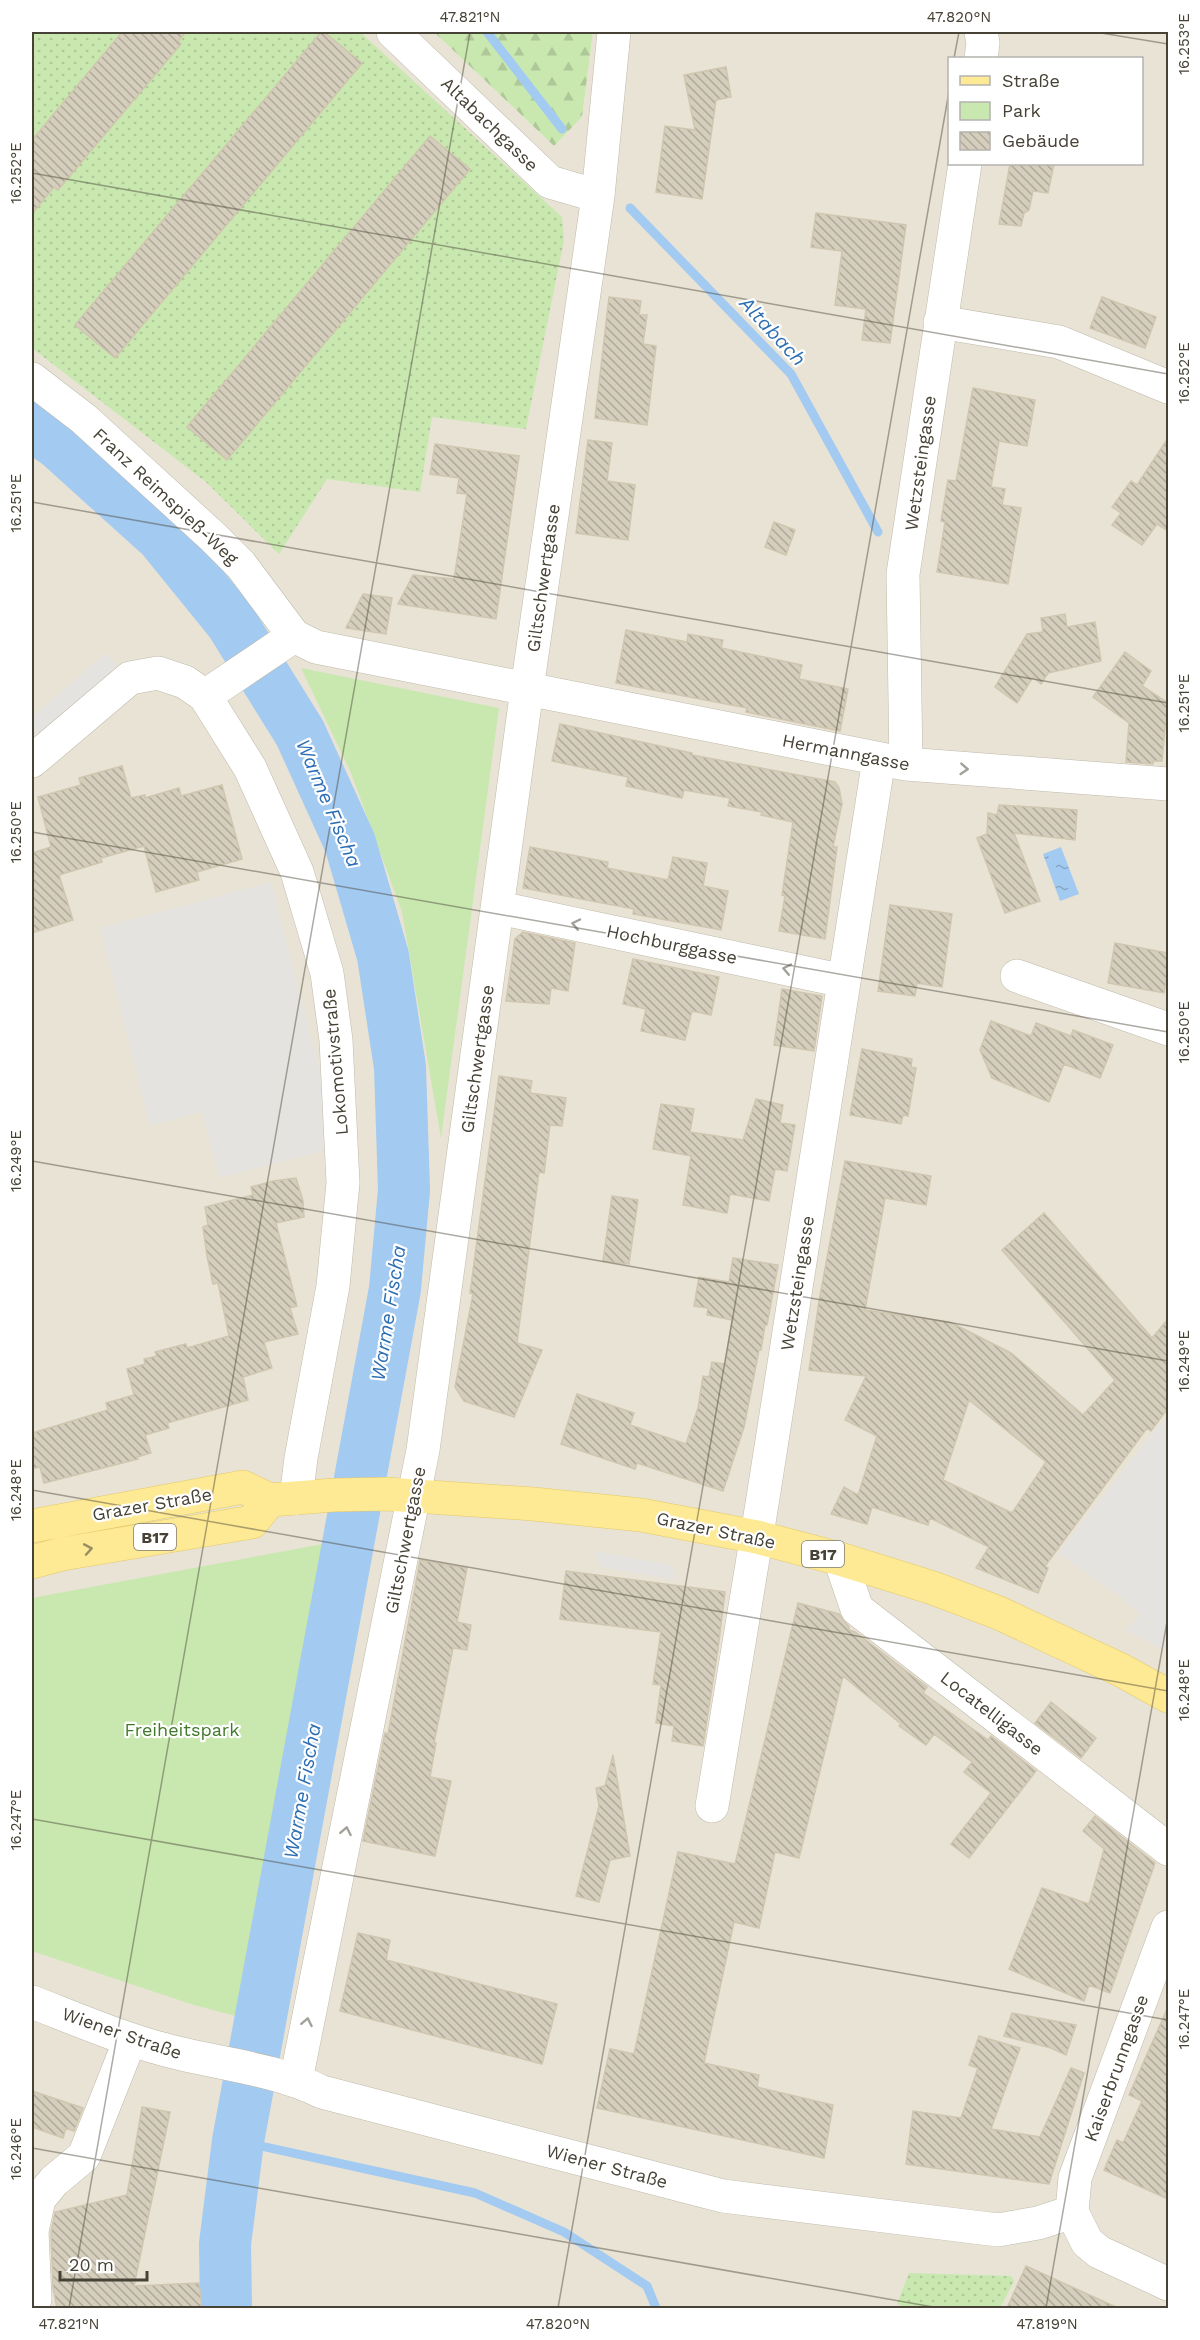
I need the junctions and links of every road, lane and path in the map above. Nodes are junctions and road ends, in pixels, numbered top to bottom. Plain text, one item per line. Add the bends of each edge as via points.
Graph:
1 (393, 32) edge
2 (614, 32) edge
3 (981, 32) edge
4 (981, 57) edge
5 (965, 165) edge
6 (598, 196) junction
7 (940, 321) junction
8 (32, 380) edge
9 (1168, 387) edge
10 (285, 642) junction
11 (527, 689) junction
12 (205, 696) junction
13 (32, 761) edge
14 (892, 762) junction
15 (1168, 784) edge
16 (499, 908) junction
17 (1017, 976) dead end
18 (844, 981) junction
19 (1168, 1029) edge
20 (415, 1494) junction
21 (283, 1499) junction
22 (32, 1526) edge
23 (757, 1537) junction
24 (840, 1559) junction
25 (32, 1562) edge
26 (1168, 1696) edge
27 (712, 1806) dead end
28 (1168, 1849) edge
29 (1168, 1927) edge
30 (32, 2002) edge
31 (130, 2040) junction
32 (266, 2073) junction
33 (1072, 2212) junction
34 (1168, 2284) edge
35 (35, 2299) dead end

1 - 6 street, Altabachgasse via 550,182
2 - 6 street, Giltschwertgasse
3 - 4 street
5 - 7 street, Wetzsteingasse
6 - 11 street, Giltschwertgasse
7 - 9 street via 1059,342
7 - 14 street, Wetzsteingasse via 903,574
8 - 10 street, Franz Reimspieß-Weg via 84,419 241,565
10 - 11 street, Franz Reimspieß-Weg
10 - 12 street
11 - 14 street, Hermanngasse
11 - 16 street, Giltschwertgasse
12 - 13 street, Lokomotivstraße via 185,682 158,673 129,678
12 - 21 street, Lokomotivstraße via 250,768 297,872 327,973 336,1040 342,1183 333,1286 301,1458
14 -> 15 street, Hermanngasse
14 - 18 street, Wetzsteingasse
18 -> 16 street, Hochburggasse
16 - 20 street, Giltschwertgasse
17 - 19 street
18 - 23 street, Wetzsteingasse
20 - 21 main road, Grazer Straße / B17
20 - 23 main road, Grazer Straße / B17 via 641,1515
32 -> 20 street, Giltschwertgasse
21 - 22 main road, Grazer Straße / B17 via 243,1487
25 -> 21 main road, Grazer Straße / B17 via 252,1522
23 - 24 main road, Grazer Straße / B17
23 - 27 street, Wetzsteingasse
24 - 26 main road, Grazer Straße / B17 via 999,1613
24 - 28 street, Locatelligasse via 857,1609
29 - 33 street, Kaiserbrunngasse via 1075,2178
30 - 31 street, Wiener Straße
31 - 32 street, Wiener Straße
31 - 35 street via 84,2156 39,2199 32,2231
32 - 33 street, Wiener Straße via 322,2092 723,2196 998,2230
33 - 34 street via 1087,2242 1100,2252

